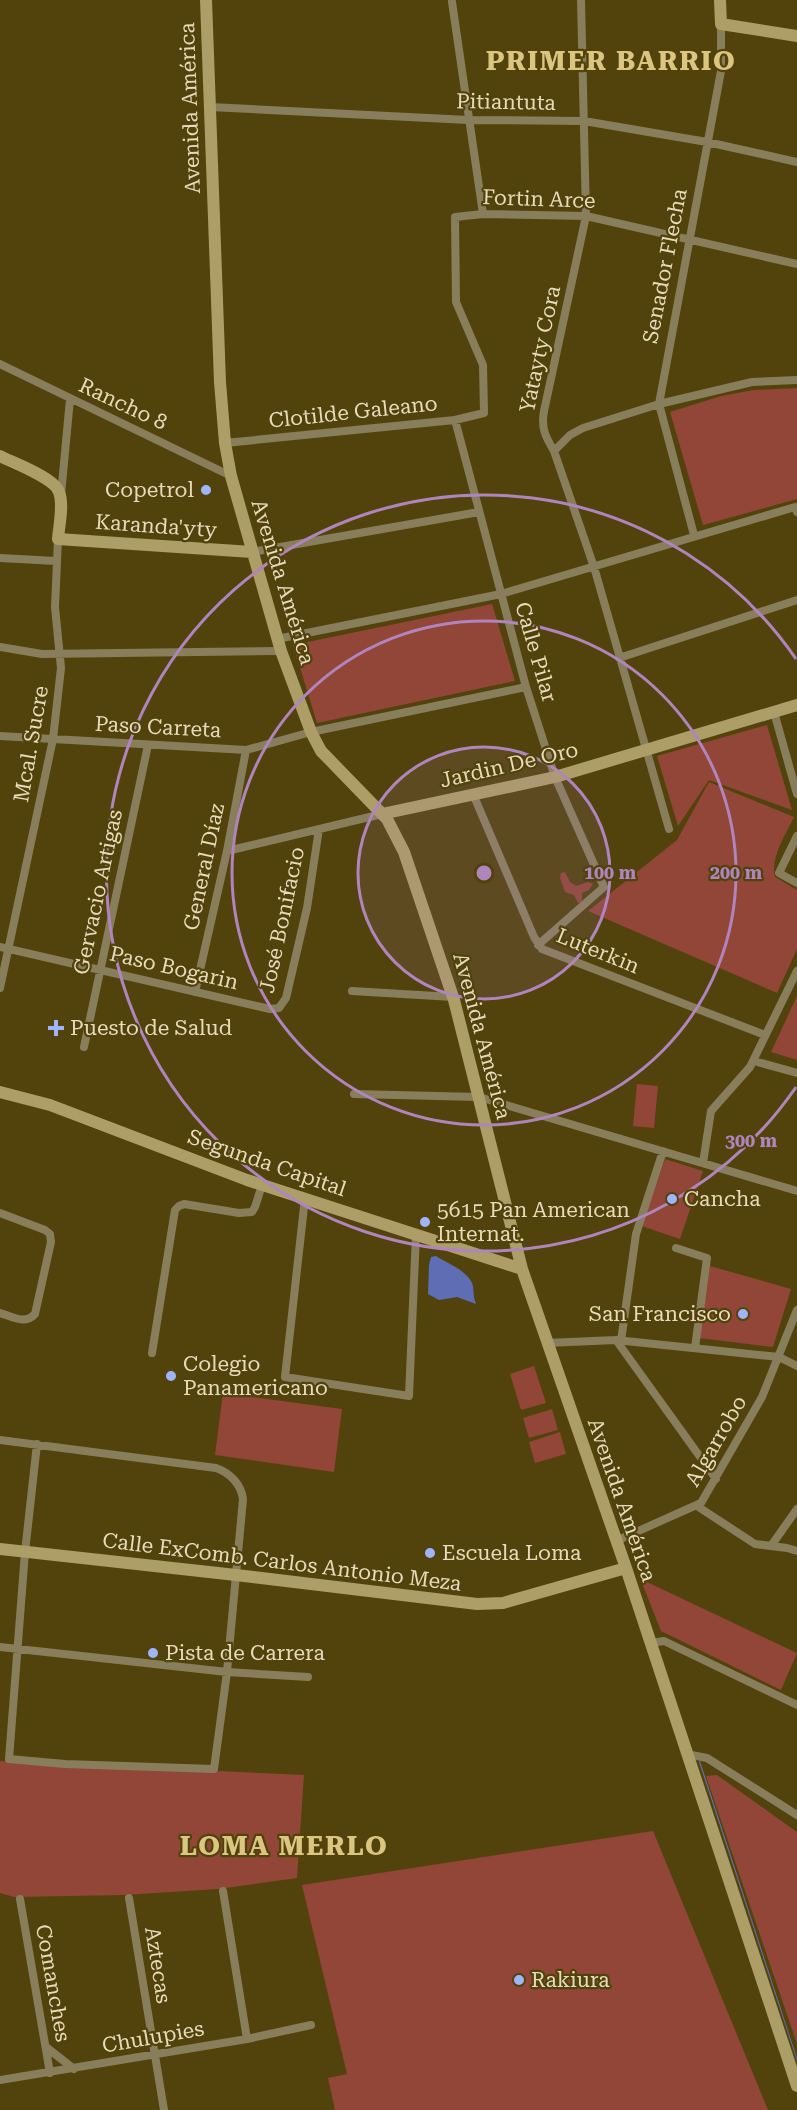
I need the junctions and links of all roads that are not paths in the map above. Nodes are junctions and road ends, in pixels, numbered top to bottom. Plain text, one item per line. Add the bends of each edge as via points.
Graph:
1 (206, 0) edge
2 (581, 0) edge
3 (720, 0) edge
4 (452, 3) dead end
5 (721, 24) junction
6 (797, 36) edge
7 (210, 107) junction
8 (468, 120) junction
9 (584, 121) junction
10 (707, 142) junction
11 (797, 162) edge
12 (483, 214) junction
13 (586, 216) junction
14 (691, 239) junction
15 (797, 264) edge
16 (0, 364) edge
17 (797, 380) edge
18 (70, 399) junction
19 (659, 404) junction
20 (484, 413) joint
21 (455, 420) junction
22 (225, 443) junction
23 (554, 451) junction
24 (0, 456) edge
25 (231, 476) junction
26 (61, 499) junction
27 (479, 512) junction
28 (797, 512) edge
29 (694, 535) junction
30 (58, 539) junction
31 (252, 552) junction
32 (0, 558) edge
33 (56, 561) junction
34 (594, 567) junction
35 (501, 594) junction
36 (797, 600) edge
37 (279, 645) junction
38 (0, 647) edge
39 (60, 654) junction
40 (619, 658) junction
41 (526, 687) junction
42 (797, 705) edge
43 (774, 712) junction
44 (311, 732) junction
45 (0, 736) edge
46 (53, 739) junction
47 (148, 745) junction
48 (246, 750) junction
49 (646, 751) junction
50 (555, 777) junction
51 (473, 794) junction
52 (797, 794) edge
53 (382, 814) junction
54 (319, 829) junction
55 (669, 829) dead end
56 (797, 836) edge
57 (227, 851) junction
58 (797, 883) edge
59 (538, 945) junction
60 (4, 948) edge
61 (100, 969) junction
62 (797, 970) edge
63 (0, 988) edge
64 (352, 991) dead end
65 (195, 992) junction
66 (453, 997) junction
67 (270, 1009) joint
68 (765, 1035) junction
69 (84, 1047) dead end
70 (754, 1061) junction
71 (797, 1073) edge
72 (0, 1092) edge
73 (354, 1094) dead end
74 (479, 1097) junction
75 (663, 1151) junction
76 (703, 1163) junction
77 (262, 1185) junction
78 (797, 1191) edge
79 (305, 1198) junction
80 (0, 1213) edge
81 (416, 1234) junction
82 (676, 1248) dead end
83 (522, 1269) junction
84 (797, 1310) edge
85 (0, 1313) edge
86 (618, 1340) junction
87 (547, 1342) junction
88 (695, 1348) junction
89 (152, 1353) dead end
90 (779, 1357) junction
91 (797, 1366) edge
92 (0, 1440) edge
93 (37, 1444) junction
94 (716, 1479) junction
95 (697, 1506) junction
96 (797, 1509) edge
97 (616, 1541) junction
98 (771, 1546) junction
99 (0, 1549) edge
100 (797, 1551) edge
101 (25, 1552) junction
102 (626, 1568) junction
103 (236, 1575) junction
104 (651, 1643) junction
105 (0, 1647) edge
106 (18, 1648) junction
107 (227, 1672) junction
108 (308, 1677) dead end
109 (797, 1705) edge
110 (686, 1754) junction
111 (797, 1815) edge
112 (224, 1891) dead end
113 (129, 1898) dead end
114 (20, 1899) dead end
115 (311, 2025) dead end
116 (248, 2039) junction
117 (46, 2047) junction
118 (155, 2055) junction
119 (74, 2069) junction
120 (50, 2073) junction
121 (0, 2080) edge
122 (797, 2086) edge
123 (164, 2110) edge

1 - 7 main road, Avenida América
2 - 9 street, Yatayty Cora
3 - 5 main road, Senador Flecha
4 - 8 street
5 - 6 main road
5 - 10 street, Senador Flecha via 721,70
7 - 8 street, Pitiantuta
7 - 22 main road, Avenida América
8 - 9 street, Pitiantuta
8 - 12 street
9 - 10 street, Pitiantuta
9 - 13 street, Yatayty Cora
10 - 11 street, Pitiantuta
10 - 14 street, Senador Flecha
12 - 13 street, Fortin Arce
12 - 20 street, Fortin Arce via 454,217 456,302 483,365
13 - 14 street, Fortin Arce
13 - 23 street, Yatayty Cora via 542,419 544,434
14 - 15 street, Fortin Arce
14 - 19 street, Senador Flecha
16 - 18 street, Rancho 8
17 - 19 street via 752,382
18 - 25 street, Rancho 8
18 - 26 street
19 - 23 street via 583,428
19 - 29 street, Senador Flecha
20 - 21 street, Clotilde Galeano
21 - 22 street, Clotilde Galeano
21 - 27 street, Calle Pilar
22 - 25 main road, Avenida América
23 - 34 street, Yatayty Cora
24 - 26 main road via 54,484
25 - 31 main road, Avenida América
26 - 30 main road
27 - 31 street
27 - 35 street, Calle Pilar
28 - 29 street via 795,507
29 - 34 street
30 - 31 main road, Karanda'yty
30 - 33 street, Mcal. Sucre
31 - 37 main road, Avenida América
32 - 33 street
33 - 39 street, Mcal. Sucre
34 - 35 street
34 - 40 street, Yatayty Cora
35 - 37 street
35 - 41 street, Calle Pilar
36 - 40 street
37 - 39 street
37 - 44 main road, Avenida América
38 - 39 street
39 - 46 street, Mcal. Sucre
40 - 49 street, Yatayty Cora
41 - 44 street, Paso Carreta
41 - 50 street, Calle Pilar
42 - 43 main road, Jardin De Oro
43 - 49 main road, Jardin De Oro
43 - 52 street
44 - 48 street, Paso Carreta
44 - 53 main road, Avenida América via 321,752
45 - 46 street, Paso Carreta
46 - 47 street, Paso Carreta
46 - 60 street, Mcal. Sucre
47 - 48 street, Paso Carreta
47 - 61 street, Gervacio Artigas
48 - 57 street, General Díaz
49 - 50 main road, Jardin De Oro
49 - 55 street, Yatayty Cora
50 - 51 main road, Jardin De Oro
50 - 59 street, Calle Pilar via 604,886
51 - 53 main road, Jardin De Oro
51 - 59 street, Luterkin
53 - 54 street, Jardin De Oro
53 - 66 main road, Avenida América via 404,852
54 - 57 street, Jardin De Oro
54 - 67 street, José Bonifacio via 307,908 286,998 279,1008
56 - 58 street via 779,873
57 - 65 street, General Díaz
59 - 68 street, Luterkin
60 - 61 street, Paso Bogarin
60 - 63 street, Mcal. Sucre
61 - 65 street, Paso Bogarin
61 - 69 street, Gervacio Artigas
62 - 68 street
64 - 66 street
65 - 67 street, Paso Bogarin
66 - 74 main road, Avenida América
68 - 70 street
70 - 71 street
70 - 76 street via 711,1111
72 - 77 main road, Segunda Capital via 51,1105
73 - 74 street
74 - 75 street
74 - 83 main road, Avenida América
75 - 76 street
75 - 86 street via 636,1234
76 - 78 street
77 - 79 main road, Segunda Capital
77 - 89 street via 252,1212 184,1204 175,1210
79 - 81 main road, Segunda Capital
79 - 81 street via 285,1377 409,1396
80 - 85 street via 45,1230 51,1242 35,1314 23,1321
81 - 83 main road, Segunda Capital
82 - 88 street via 707,1258
83 - 87 main road, Avenida América
84 - 90 street, Algarrobo
86 - 87 street
86 - 88 street
86 - 94 street
87 - 97 main road, Avenida América
88 - 90 street
90 - 91 street
90 - 94 street, Algarrobo via 748,1424
92 - 93 street
93 - 101 street
93 - 103 street via 224,1471 242,1495
94 - 95 street, Algarrobo
95 - 97 street, Algarrobo
95 - 98 street via 747,1540
96 - 98 street
97 - 102 main road, Avenida América
98 - 100 street
99 - 101 main road, Calle ExComb. Carlos Antonio Meza
101 - 103 main road, Calle ExComb. Carlos Antonio Meza
101 - 106 street
102 - 103 main road, Calle ExComb. Carlos Antonio Meza via 490,1604 463,1604
102 - 104 main road, Avenida América
103 - 107 street
104 - 109 street via 664,1641
104 - 110 main road, Avenida América
105 - 106 street
106 - 107 street
106 - 107 street via 9,1759 214,1769
107 - 108 street
110 - 111 street via 707,1758
110 - 122 main road, Avenida América
112 - 116 street
113 - 118 street, Aztecas
114 - 117 street, Comanches
115 - 116 street, Chulupies
116 - 118 street, Chulupies
117 - 119 street
117 - 120 street, Comanches
118 - 119 street, Chulupies
118 - 123 street, Aztecas
119 - 120 street, Chulupies
120 - 121 street, Chulupies

